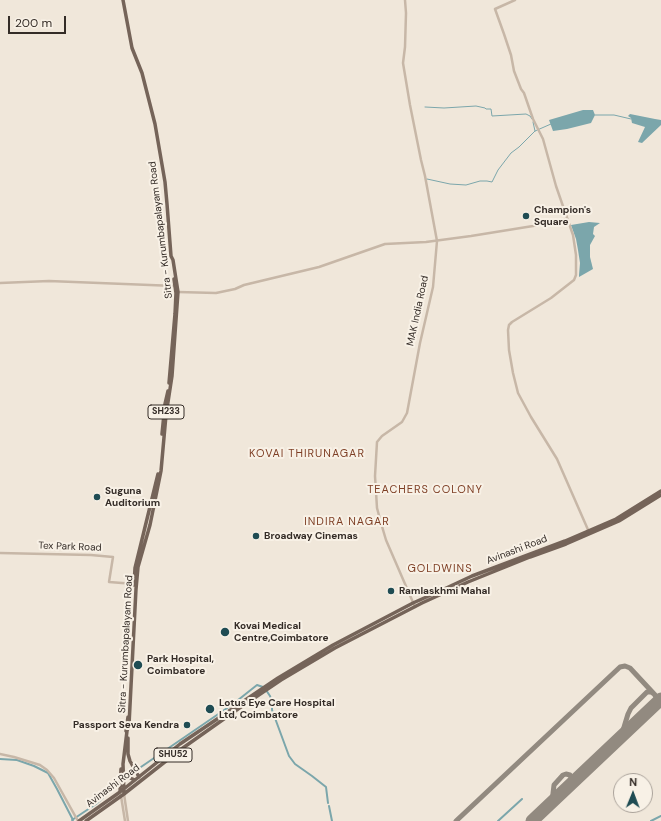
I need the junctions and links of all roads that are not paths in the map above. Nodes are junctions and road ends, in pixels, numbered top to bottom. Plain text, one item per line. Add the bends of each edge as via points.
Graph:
1 (123, 0) edge
2 (406, 0) edge
3 (515, 0) edge
4 (567, 219) junction
5 (437, 241) junction
6 (0, 283) edge
7 (176, 286) junction
8 (178, 292) junction
9 (661, 491) edge
10 (661, 495) edge
11 (590, 532) junction
12 (0, 553) edge
13 (135, 584) junction
14 (414, 605) junction
15 (129, 724) junction
16 (181, 746) junction
17 (0, 754) edge
18 (125, 776) junction
19 (139, 776) junction
20 (135, 780) junction
21 (123, 785) junction
22 (122, 794) junction
23 (78, 820) edge
24 (86, 821) edge
25 (125, 821) edge
26 (128, 821) edge

1 - 7 main road, Sitra - Kurumbapalayam Road / SH233 via 132,48 142,73 155,124 165,182
2 - 5 street, MAK India Road via 403,63
3 - 4 street via 495,9 516,76 543,140
4 - 5 street
4 - 11 street via 573,234 576,255 574,280 551,298 512,322 508,326 508,340 518,393 557,459
5 - 8 street via 384,244 320,267 216,293
5 - 14 street, MAK India Road via 433,287 407,413 402,422 377,442 377,508 386,540
6 - 7 street via 49,281
7 - 8 main road, Sitra - Kurumbapalayam Road / SH233
7 - 13 main road via 169,386 164,404 159,469 135,568
8 - 13 main road, Sitra - Kurumbapalayam Road / SH233 via 161,471
9 - 11 main road, Avinashi Road / SHU52 via 620,517
10 - 11 main road, Avinashi Road / SHU52 via 619,521
11 - 14 main road, Avinashi Road / SHU52
12 - 13 street, Tex Park Road via 113,557 109,582
13 - 15 main road, Sitra - Kurumbapalayam Road / SH233
14 - 16 main road, Avinashi Road / SHU52 via 262,691
15 - 18 main road, Sitra - Kurumbapalayam Road / SH233 via 123,764
15 - 19 main road via 128,754
16 - 19 main road, Avinashi Road / SHU52
16 - 22 main road, Avinashi Road / SHU52
17 - 23 street via 40,765 48,770
18 - 20 main road
18 - 21 main road, Sitra - Kurumbapalayam Road / SH233
19 - 20 main road, Avinashi Road / SHU52
20 - 21 main road, Avinashi Road / SHU52
21 - 22 main road, Avinashi Road / SHU52
21 - 22 main road, Sitra - Kurumbapalayam Road / SH233
22 - 23 main road, Avinashi Road / SHU52
22 - 24 main road, Avinashi Road / SHU52
22 - 25 street
22 - 26 street

